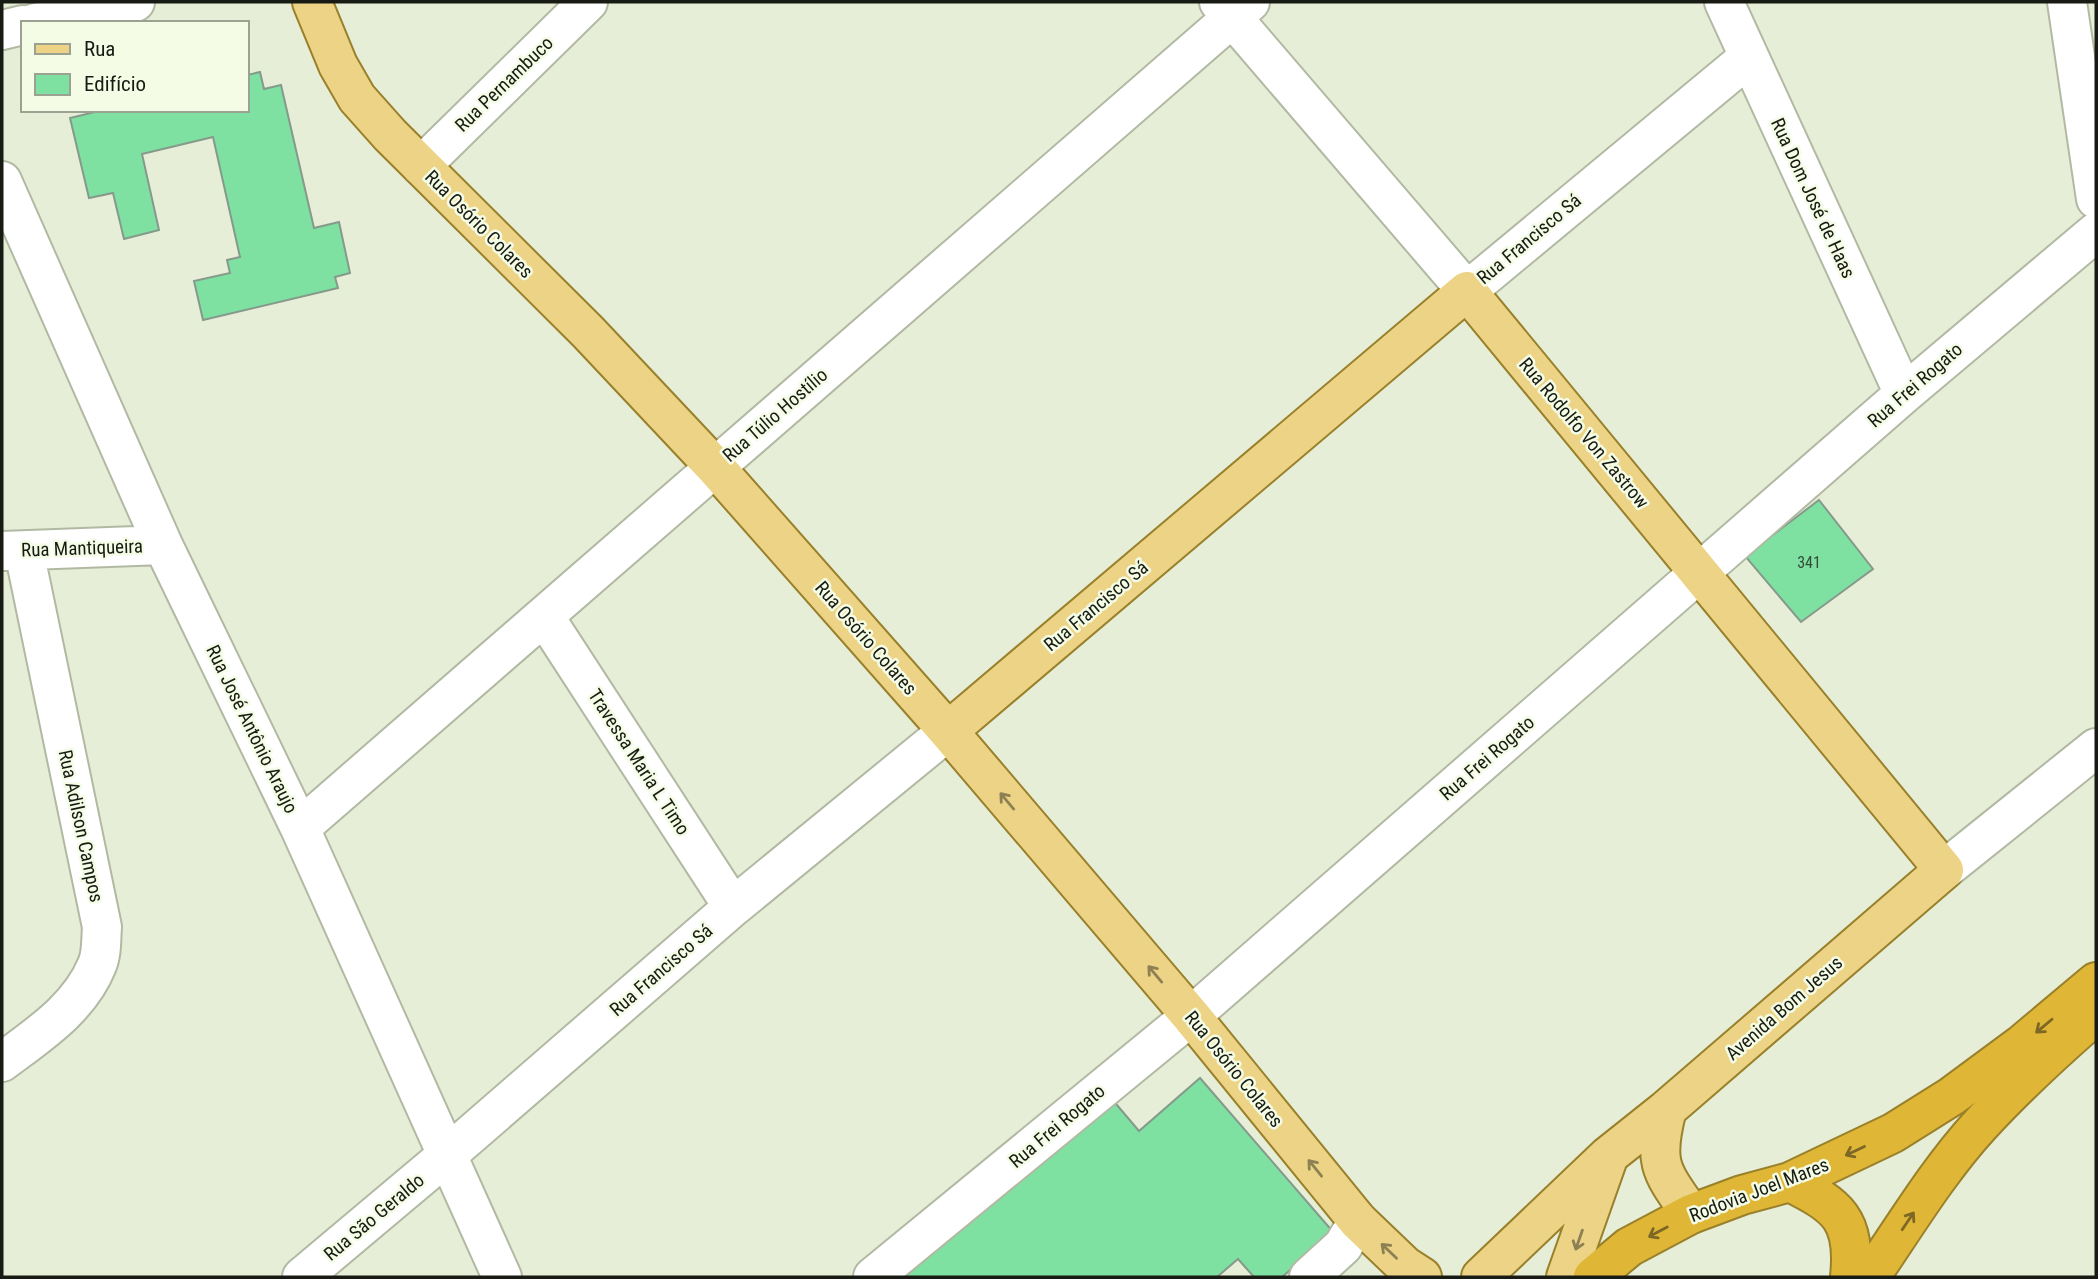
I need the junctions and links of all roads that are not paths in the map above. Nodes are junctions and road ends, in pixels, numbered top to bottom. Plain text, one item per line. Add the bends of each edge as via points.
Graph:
1 (135, 2) edge
2 (312, 2) edge
3 (587, 2) edge
4 (1724, 2) edge
5 (2067, 2) edge
6 (1233, 7) edge
7 (45, 21) edge
8 (21, 25) edge
9 (2, 30) edge
10 (2084, 43) edge
11 (1748, 58) junction
12 (421, 166) junction
13 (2, 181) edge
14 (2096, 199) edge
15 (2096, 232) edge
16 (1467, 291) junction
17 (1904, 394) junction
18 (715, 467) junction
19 (163, 545) junction
20 (13, 551) edge
21 (1699, 573) junction
22 (544, 616) junction
23 (948, 732) junction
24 (2096, 748) edge
25 (300, 828) junction
26 (1944, 870) junction
27 (733, 907) junction
28 (2096, 982) edge
29 (2096, 1015) edge
30 (1191, 1016) junction
31 (2, 1062) edge
32 (1667, 1109) junction
33 (446, 1156) junction
34 (1608, 1156) junction
35 (1790, 1181) junction
36 (1691, 1214) junction
37 (1358, 1221) junction
38 (1314, 1276) edge
39 (302, 1277) edge
40 (502, 1277) edge
41 (873, 1277) edge
42 (1422, 1277) edge
43 (1481, 1277) edge
44 (1566, 1277) edge
45 (1593, 1277) edge
46 (1850, 1277) edge
47 (1870, 1277) edge

1 - 7 street
2 - 12 main road, Rua Osório Colares via 357,98
3 - 12 street, Rua Pernambuco
4 - 11 street, Rua Dom José de Haas
5 - 10 street
6 - 16 street, Rua Rodolfo Von Zastrow
6 - 18 street, Rua Túlio Hostílio
8 - 9 street
10 - 14 street
11 - 16 street, Rua Francisco Sá
11 - 17 street, Rua Dom José de Haas
12 - 18 main road, Rua Osório Colares
13 - 19 street, Rua José Antônio Araujo
15 - 17 street, Rua Frei Rogato
16 - 21 main road, Rua Rodolfo Von Zastrow
16 - 23 main road, Rua Francisco Sá
17 - 21 street, Rua Frei Rogato
18 - 22 street, Rua Túlio Hostílio
18 - 23 main road, Rua Osório Colares
19 - 20 street, Rua Mantiqueira
19 - 25 street, Rua José Antônio Araujo
20 - 31 street, Rua Adilson Campos via 102,927 98,963 81,994 63,1016
21 - 26 main road, Rua Rodolfo Von Zastrow
21 - 30 street, Rua Frei Rogato
22 - 25 street, Rua Túlio Hostílio
22 - 27 street, Travessa Maria L Timo
23 - 27 street, Rua Francisco Sá
30 -> 23 main road, Rua Osório Colares
24 - 26 street, Avenida Bom Jesus
25 - 33 street, Rua José Antônio Araujo
26 - 32 main road, Avenida Bom Jesus
27 - 33 street, Rua Francisco Sá
28 -> 35 highway, Rodovia Joel Mares via 1952,1096 1893,1133
47 -> 29 highway via 1980,1125
37 -> 30 main road, Rua Osório Colares
30 - 41 street, Rua Frei Rogato
32 - 34 main road, Avenida Bom Jesus
32 - 36 main road via 1659,1141 1661,1166
33 - 39 street, Rua São Geraldo
33 - 40 street, Rua José Antônio Araujo
34 - 43 main road, Avenida Bom Jesus
34 -> 44 main road
35 - 36 highway, Rodovia Joel Mares
35 - 46 highway via 1824,1199 1845,1222 1852,1250
36 -> 45 highway, Rodovia Joel Mares via 1629,1247
37 - 38 street via 1343,1246
42 -> 37 main road, Rua Osório Colares

